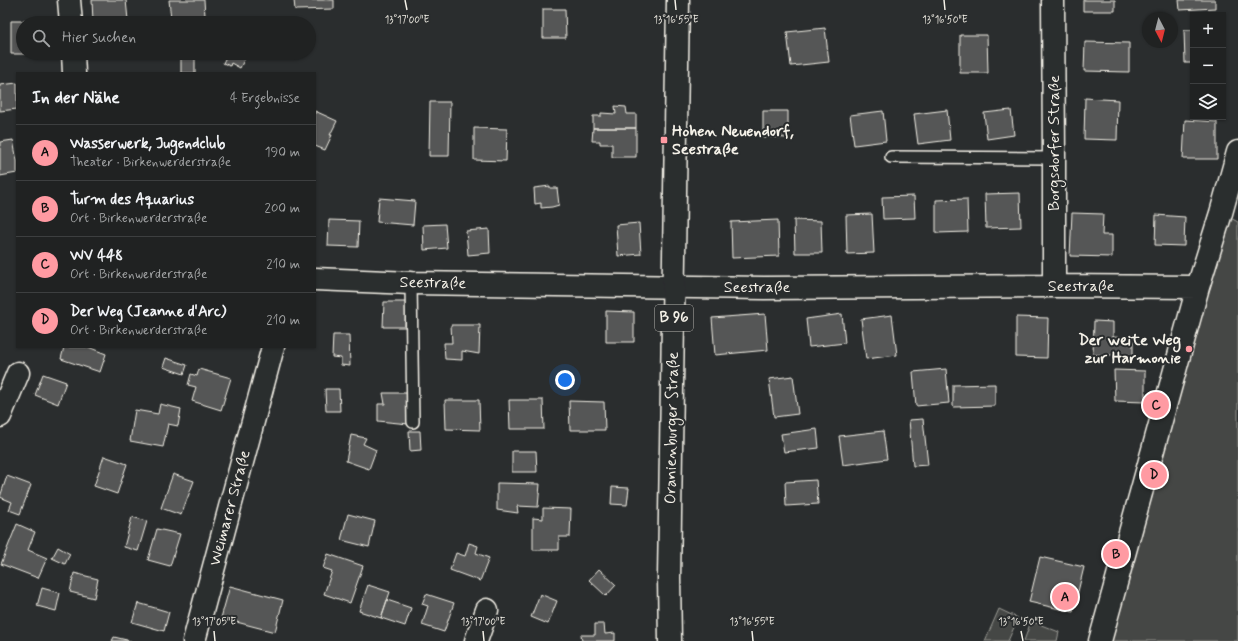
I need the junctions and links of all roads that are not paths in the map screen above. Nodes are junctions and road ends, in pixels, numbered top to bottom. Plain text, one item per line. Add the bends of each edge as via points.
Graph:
1 (69, 0) edge
2 (678, 0) edge
3 (1053, 0) edge
4 (70, 16) edge
5 (73, 60) edge
6 (74, 72) edge
7 (1238, 152) edge
8 (891, 157) dead end
9 (1054, 158) junction
10 (316, 279) edge
11 (411, 283) junction
12 (1054, 286) junction
13 (674, 287) junction
14 (1198, 287) junction
15 (273, 348) edge
16 (18, 373) dead end
17 (0, 416) edge
18 (413, 422) dead end
19 (487, 610) dead end
20 (194, 641) edge
21 (476, 641) edge
22 (670, 641) edge
23 (1100, 641) edge

1 - 4 street
2 - 13 street, Oranienburger Straße / B 96
3 - 9 street, Borgsdorfer Straße
5 - 6 street
7 - 14 street
8 - 9 lane
9 - 12 street, Borgsdorfer Straße
10 - 11 street, Seestraße
11 - 13 street, Seestraße
11 - 18 lane
12 - 13 street, Seestraße
12 - 14 street, Seestraße
13 - 22 street, Oranienburger Straße / B 96
14 - 23 street
15 - 20 street, Weimarer Straße
16 - 17 street
19 - 21 street

